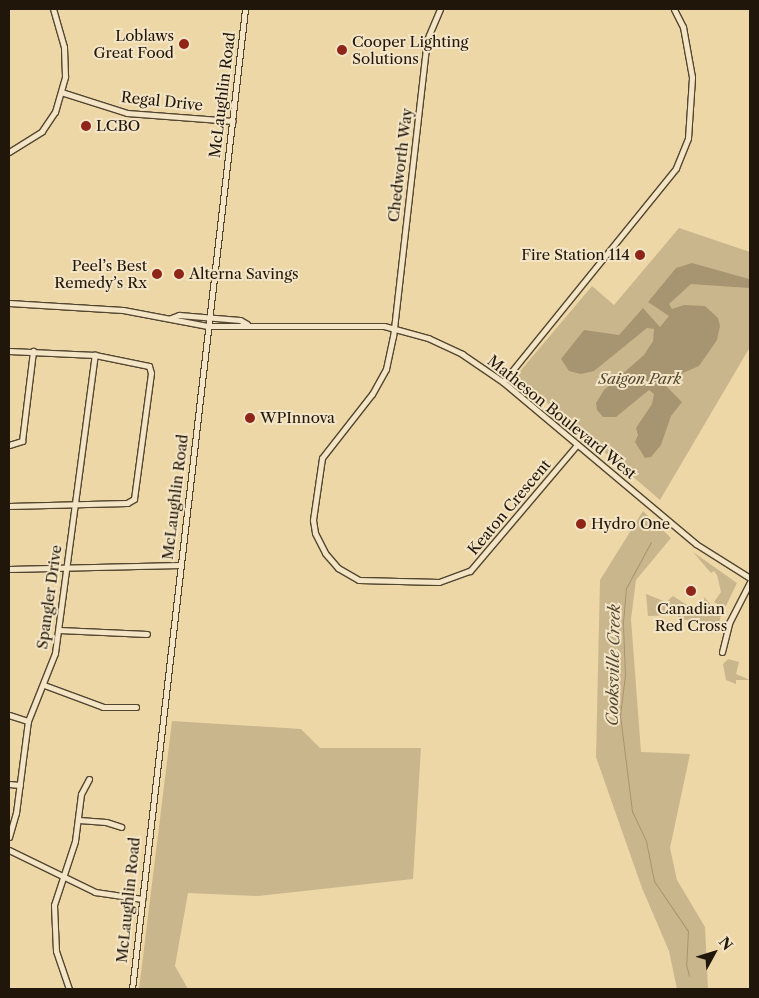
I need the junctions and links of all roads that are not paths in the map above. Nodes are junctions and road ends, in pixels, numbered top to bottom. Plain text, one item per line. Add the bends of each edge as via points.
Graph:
1 (53, 9) edge
2 (245, 9) edge
3 (440, 9) edge
4 (674, 9) edge
5 (61, 92) junction
6 (233, 121) junction
7 (9, 152) edge
8 (9, 303) edge
9 (171, 318) junction
10 (208, 318) junction
11 (247, 324) junction
12 (208, 326) junction
13 (394, 328) junction
14 (9, 351) edge
15 (34, 351) junction
16 (95, 356) junction
17 (503, 382) junction
18 (577, 444) junction
19 (9, 445) edge
20 (75, 505) junction
21 (9, 506) edge
22 (180, 565) junction
23 (65, 568) junction
24 (9, 569) edge
25 (750, 578) edge
26 (750, 582) edge
27 (59, 630) junction
28 (146, 634) dead end
29 (722, 652) dead end
30 (44, 685) junction
31 (136, 707) dead end
32 (9, 715) edge
33 (28, 721) junction
34 (89, 779) dead end
35 (9, 784) edge
36 (20, 785) junction
37 (79, 820) junction
38 (121, 827) dead end
39 (9, 837) edge
40 (9, 850) edge
41 (64, 877) junction
42 (142, 899) junction
43 (69, 989) edge
44 (132, 989) edge

1 - 5 street via 64,47 65,76
2 - 6 street, McLaughlin Road
3 - 13 street, Chedworth Way via 428,39
4 - 17 street via 684,26 692,77 688,138 676,168
5 - 6 street, Regal Drive via 127,113
5 - 7 street via 55,112 42,131
6 - 10 street, McLaughlin Road
8 - 9 street, Matheson Boulevard West via 68,304
9 - 10 street, Matheson Boulevard West via 179,315
9 - 12 street, Matheson Boulevard West
10 - 11 street, Matheson Boulevard West via 240,320
10 - 12 street, McLaughlin Road
11 - 12 street, Matheson Boulevard West via 241,327
11 - 13 street, Matheson Boulevard West via 363,324
12 - 22 street, McLaughlin Road
13 - 17 street, Matheson Boulevard West via 451,348
13 - 18 street, Keaton Crescent via 386,369 372,394 329,444 320,463 313,520 315,532 325,553 351,577 367,581 439,582 470,571
14 - 15 street
15 - 16 street
15 - 19 street via 22,440
16 - 20 street, Spangler Drive
16 - 20 street via 151,368 138,492 127,503
17 - 18 street, Matheson Boulevard West
18 - 25 street, Matheson Boulevard West via 712,556
20 - 21 street
20 - 23 street, Spangler Drive
22 - 23 street
22 - 42 street, McLaughlin Road
23 - 24 street
23 - 27 street, Spangler Drive
26 - 29 street via 729,623
27 - 28 street
27 - 30 street, Spangler Drive
30 - 31 street via 102,708
30 - 33 street, Spangler Drive
32 - 33 street
33 - 36 street, Spangler Drive
34 - 37 street via 81,794
35 - 36 street
36 - 39 street, Spangler Drive
37 - 38 street
37 - 41 street
40 - 41 street
41 - 42 street via 95,892
41 - 43 street via 54,905 56,943
42 - 44 street, McLaughlin Road

